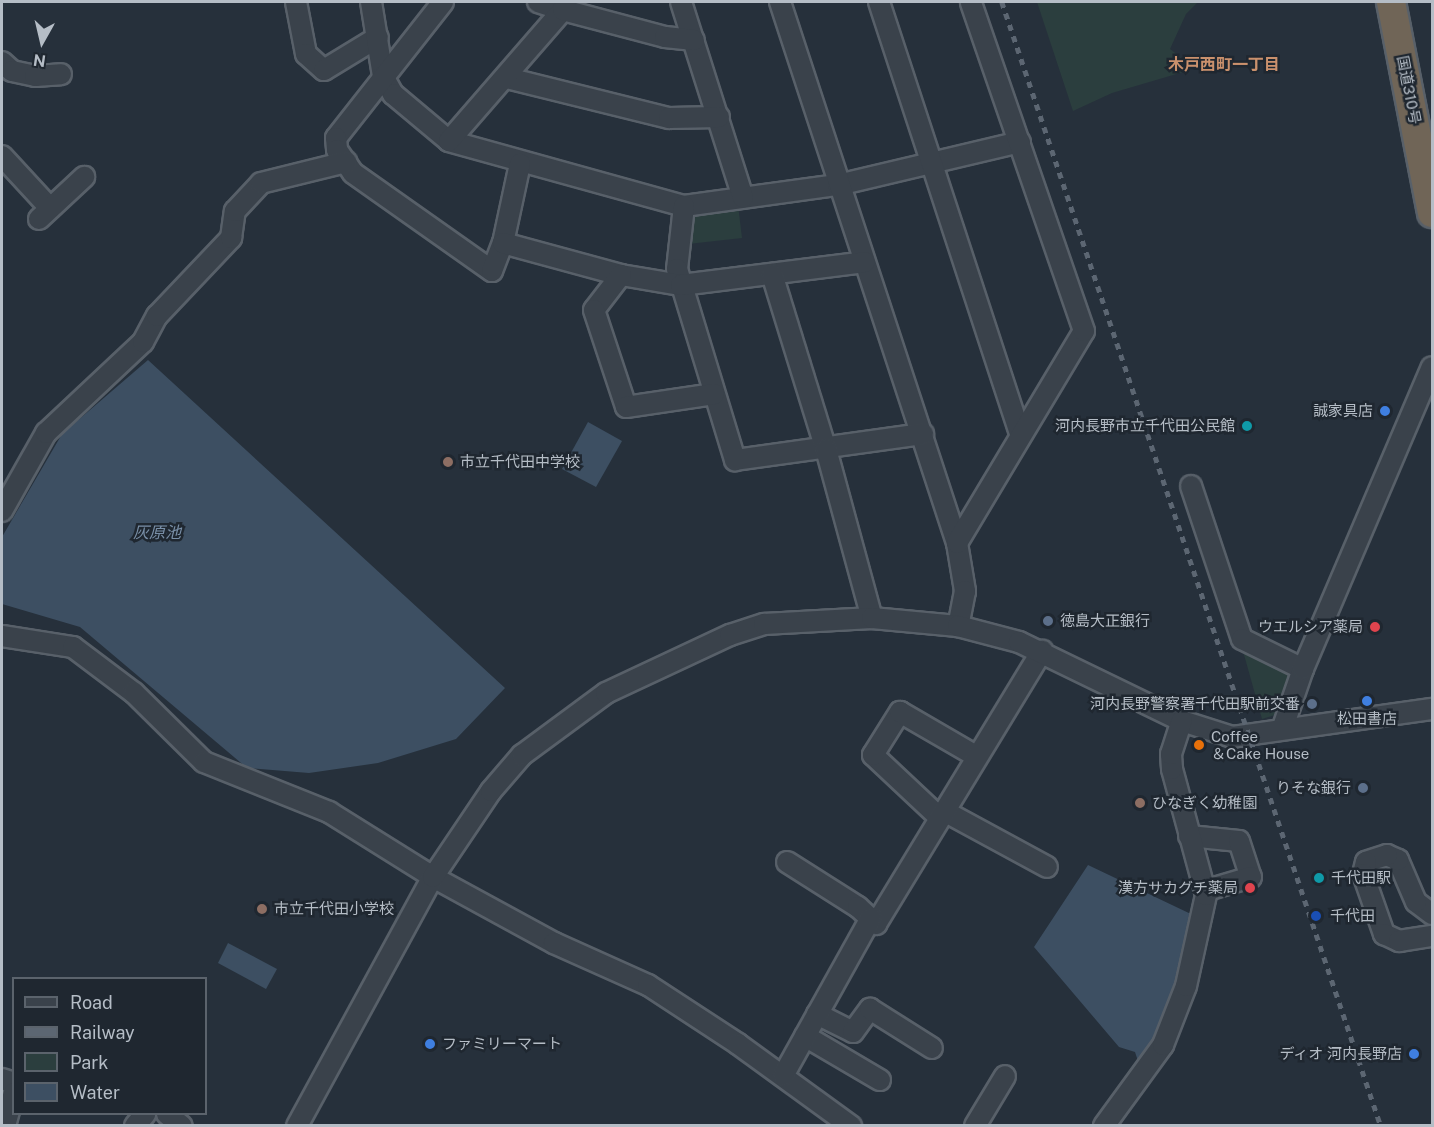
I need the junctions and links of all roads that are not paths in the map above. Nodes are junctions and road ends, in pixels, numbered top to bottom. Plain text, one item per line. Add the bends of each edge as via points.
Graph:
1 (296, 2) edge
2 (371, 2) edge
3 (443, 2) edge
4 (538, 2) edge
5 (681, 2) edge
6 (780, 2) edge
7 (879, 2) edge
8 (970, 2) edge
9 (1391, 2) edge
10 (563, 10) junction
11 (378, 37) junction
12 (694, 40) junction
13 (2, 62) edge
14 (61, 74) dead end
15 (383, 76) junction
16 (507, 78) junction
17 (719, 117) junction
18 (449, 141) junction
19 (1020, 142) junction
20 (2, 156) edge
21 (345, 162) junction
22 (931, 163) junction
23 (520, 164) junction
24 (84, 177) dead end
25 (838, 184) junction
26 (743, 197) junction
27 (684, 206) junction
28 (1432, 213) edge
29 (503, 243) junction
30 (865, 262) junction
31 (772, 274) junction
32 (621, 275) junction
33 (681, 285) junction
34 (1432, 367) edge
35 (714, 394) junction
36 (923, 434) junction
37 (1020, 434) junction
38 (826, 449) junction
39 (1191, 486) dead end
40 (2, 511) edge
41 (957, 543) junction
42 (872, 618) junction
43 (958, 626) junction
44 (2, 636) edge
45 (1042, 651) junction
46 (1304, 669) junction
47 (1432, 709) edge
48 (1182, 721) junction
49 (1283, 727) junction
50 (976, 756) junction
51 (942, 814) junction
52 (1189, 836) junction
53 (787, 861) dead end
54 (1047, 867) dead end
55 (433, 877) junction
56 (1207, 890) junction
57 (1432, 914) edge
58 (871, 918) junction
59 (1432, 936) edge
60 (817, 1014) junction
61 (806, 1036) junction
62 (932, 1048) dead end
63 (783, 1076) junction
64 (1005, 1076) dead end
65 (880, 1080) dead end
66 (12, 1100) edge
67 (170, 1115) edge
68 (5, 1125) edge
69 (182, 1125) edge
70 (297, 1125) edge
71 (851, 1125) edge
72 (975, 1125) edge
73 (1104, 1125) edge

1 - 11 street via 306,54 324,70
2 - 11 street
3 - 15 street
4 - 10 street
5 - 12 street
6 - 25 street
7 - 22 street
8 - 19 street
9 - 28 highway, 国道310号
10 - 12 street via 665,37
10 - 16 street
11 - 15 street
12 - 17 street
13 - 14 street via 12,71 34,76
15 - 18 street via 393,94
15 - 21 street via 336,138 337,150
16 - 17 street via 669,118
16 - 18 street
17 - 26 street
18 - 23 street
19 - 22 street
19 - 37 street via 1084,331
20 - 24 street via 44,213
21 - 29 street via 353,173 492,271
21 - 40 street via 261,183 235,211 231,238 157,316 143,342 46,433
22 - 25 street
22 - 37 street
23 - 27 street
23 - 29 street
25 - 26 street
25 - 30 street
26 - 27 street
27 - 33 street via 677,269
29 - 32 street
30 - 31 street
30 - 36 street
31 - 33 street
31 - 38 street
32 - 33 street
32 - 35 street via 594,310 626,408
33 - 35 street
34 - 46 street
35 - 38 street via 735,460
36 - 38 street
36 - 41 street
37 - 41 street
38 - 42 street
39 - 46 street via 1242,639
41 - 43 street via 965,591
42 - 43 street
42 - 55 street via 764,624 679,656 606,693 522,754 491,791
43 - 45 street
44 - 55 street via 73,647 134,693 204,762 329,812
45 - 48 street
45 - 50 street
46 - 49 street
47 - 49 street
48 - 49 street via 1232,737
48 - 52 street via 1171,754
50 - 51 street
50 - 51 street via 900,712 873,755
51 - 54 street
51 - 58 street via 876,924
52 - 56 street
52 - 56 street via 1239,841 1251,877
53 - 58 street
55 - 63 street via 554,943 648,985
55 - 70 street
56 - 73 street via 1186,986 1163,1045
57 - 59 street via 1416,902 1398,860 1387,855 1366,862 1363,874 1384,934 1399,940
58 - 60 street
60 - 61 street
60 - 62 street via 853,1032 870,1009
61 - 63 street
61 - 65 street
63 - 71 street
64 - 72 street
66 - 68 street
67 - 69 street

